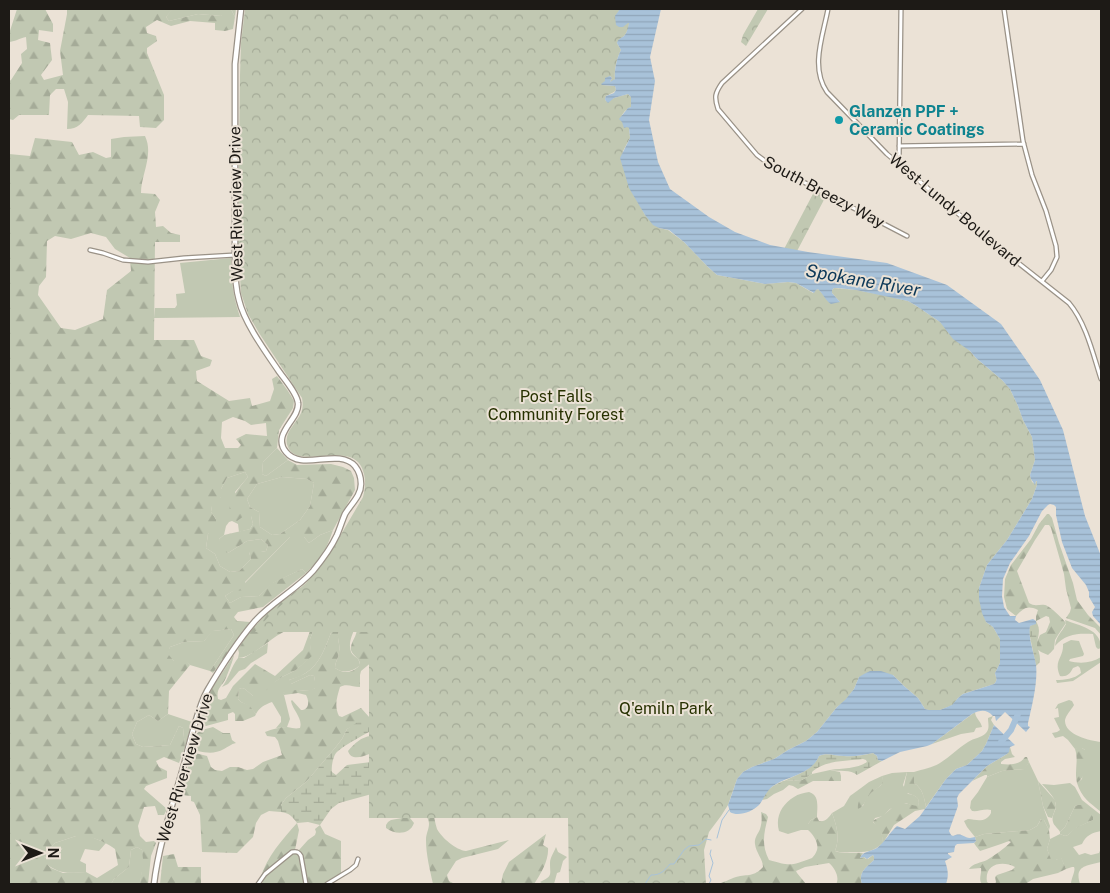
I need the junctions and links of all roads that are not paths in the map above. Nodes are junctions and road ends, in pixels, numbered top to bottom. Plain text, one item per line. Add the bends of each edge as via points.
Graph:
1 (241, 9) edge
2 (802, 9) edge
3 (828, 9) edge
4 (901, 9) edge
5 (1004, 9) edge
6 (1024, 144) junction
7 (899, 146) junction
8 (899, 164) junction
9 (907, 236) dead end
10 (90, 250) dead end
11 (235, 255) junction
12 (1042, 281) junction
13 (1101, 379) edge
14 (358, 859) dead end
15 (154, 884) edge
16 (258, 884) edge
17 (306, 884) edge
18 (327, 884) edge

1 - 11 street, West Riverview Drive via 235,64
2 - 9 street, South Breezy Way via 722,83 716,92 718,110 757,156
3 - 8 street, West Lundy Boulevard via 818,60 824,86 830,96
4 - 7 street
5 - 6 street
6 - 7 street
6 - 12 street via 1056,246 1057,257
7 - 8 street
8 - 12 street, West Lundy Boulevard
10 - 11 street via 123,260 148,262
11 - 15 street, West Riverview Drive via 236,287 246,320 297,400 298,410 284,433 284,450 290,456 303,460 346,460 360,475 361,488 318,564 303,581 257,619 205,694 162,844
12 - 13 street, West Lundy Boulevard via 1076,311
14 - 18 street via 350,870
16 - 17 street via 265,874 296,851 301,856

